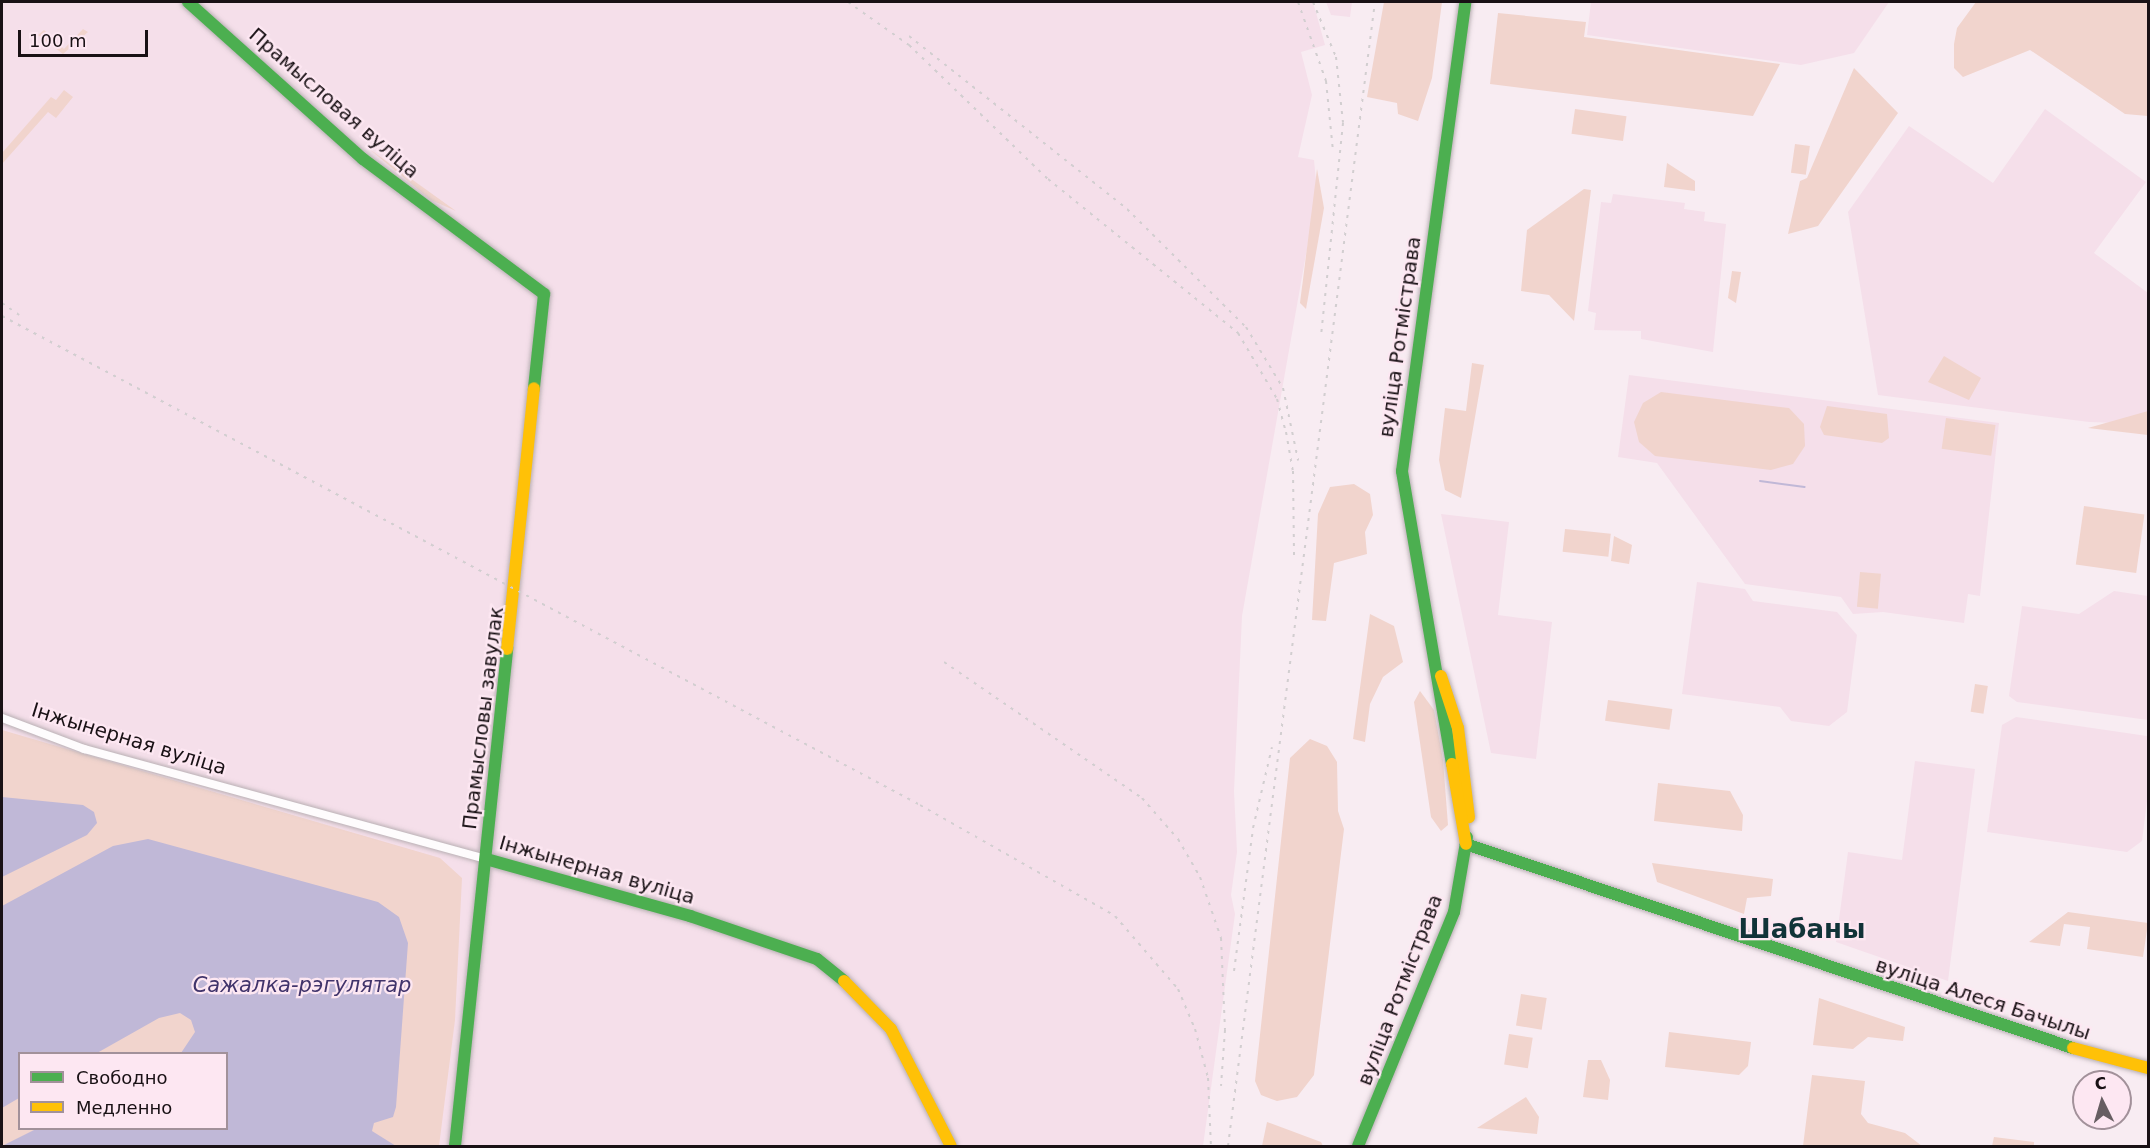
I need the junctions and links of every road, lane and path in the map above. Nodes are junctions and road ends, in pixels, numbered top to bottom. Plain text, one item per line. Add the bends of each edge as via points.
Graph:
1 (188, 2) edge
2 (1465, 2) edge
3 (544, 294) joint
4 (2, 718) edge
5 (1466, 844) junction
6 (486, 859) junction
7 (2148, 1068) edge
8 (455, 1146) edge
9 (951, 1146) edge
10 (1358, 1146) edge

1 - 3 street, Прамысловая вуліца via 363,159
2 - 5 street, вуліца Ротмістрава via 1402,471 1407,519 1441,675
3 - 6 street, Прамысловы завулак
4 - 6 street, Інжынерная вуліца via 84,749
5 - 7 street, вуліца Алеся Бачылы via 2022,1034
5 - 10 street, вуліца Ротмістрава via 1454,912
6 - 8 street, Прамысловы завулак
6 - 9 street, Інжынерная вуліца via 690,916 817,959 873,1006 891,1029

